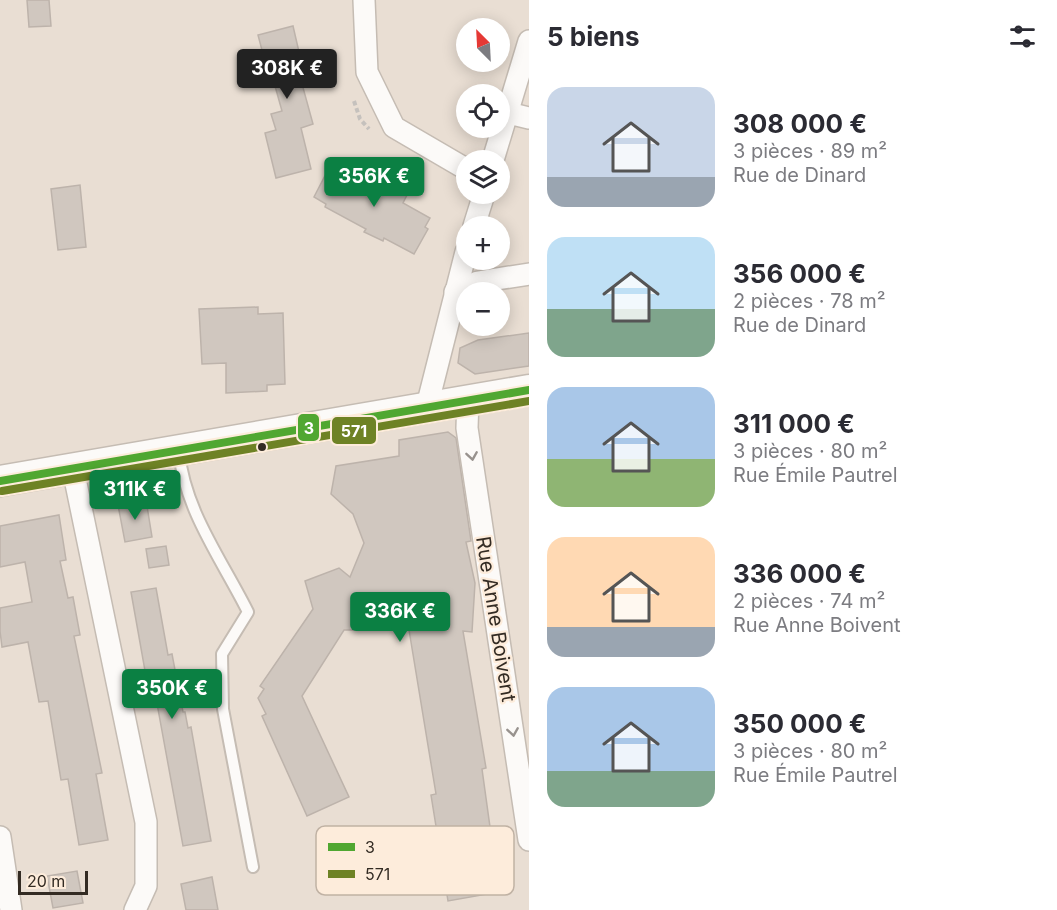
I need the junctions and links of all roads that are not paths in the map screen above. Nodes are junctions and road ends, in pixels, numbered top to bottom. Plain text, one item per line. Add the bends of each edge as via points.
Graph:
1 (364, 0) edge
2 (529, 40) edge
3 (510, 106) edge
4 (510, 113) edge
5 (529, 118) edge
6 (456, 163) edge
7 (461, 270) edge
8 (529, 274) edge
9 (455, 292) junction
10 (529, 390) edge
11 (468, 398) junction
12 (427, 406) junction
13 (179, 452) junction
14 (73, 469) junction
15 (0, 481) edge
16 (0, 837) edge
17 (529, 840) edge
18 (253, 867) dead end
19 (10, 910) edge
20 (135, 910) edge

1 - 6 street via 367,72 394,127
2 - 3 street
4 - 5 street
7 - 9 street
8 - 9 street via 478,282
9 - 12 street
10 - 11 main road
11 - 12 main road
11 -> 17 street, Rue Anne Boivent via 467,428
12 - 13 main road
13 - 14 main road
13 - 18 lane via 182,476 210,547 248,612 222,654 222,709
14 - 15 main road
14 - 20 street via 146,822 146,886
16 - 19 street

